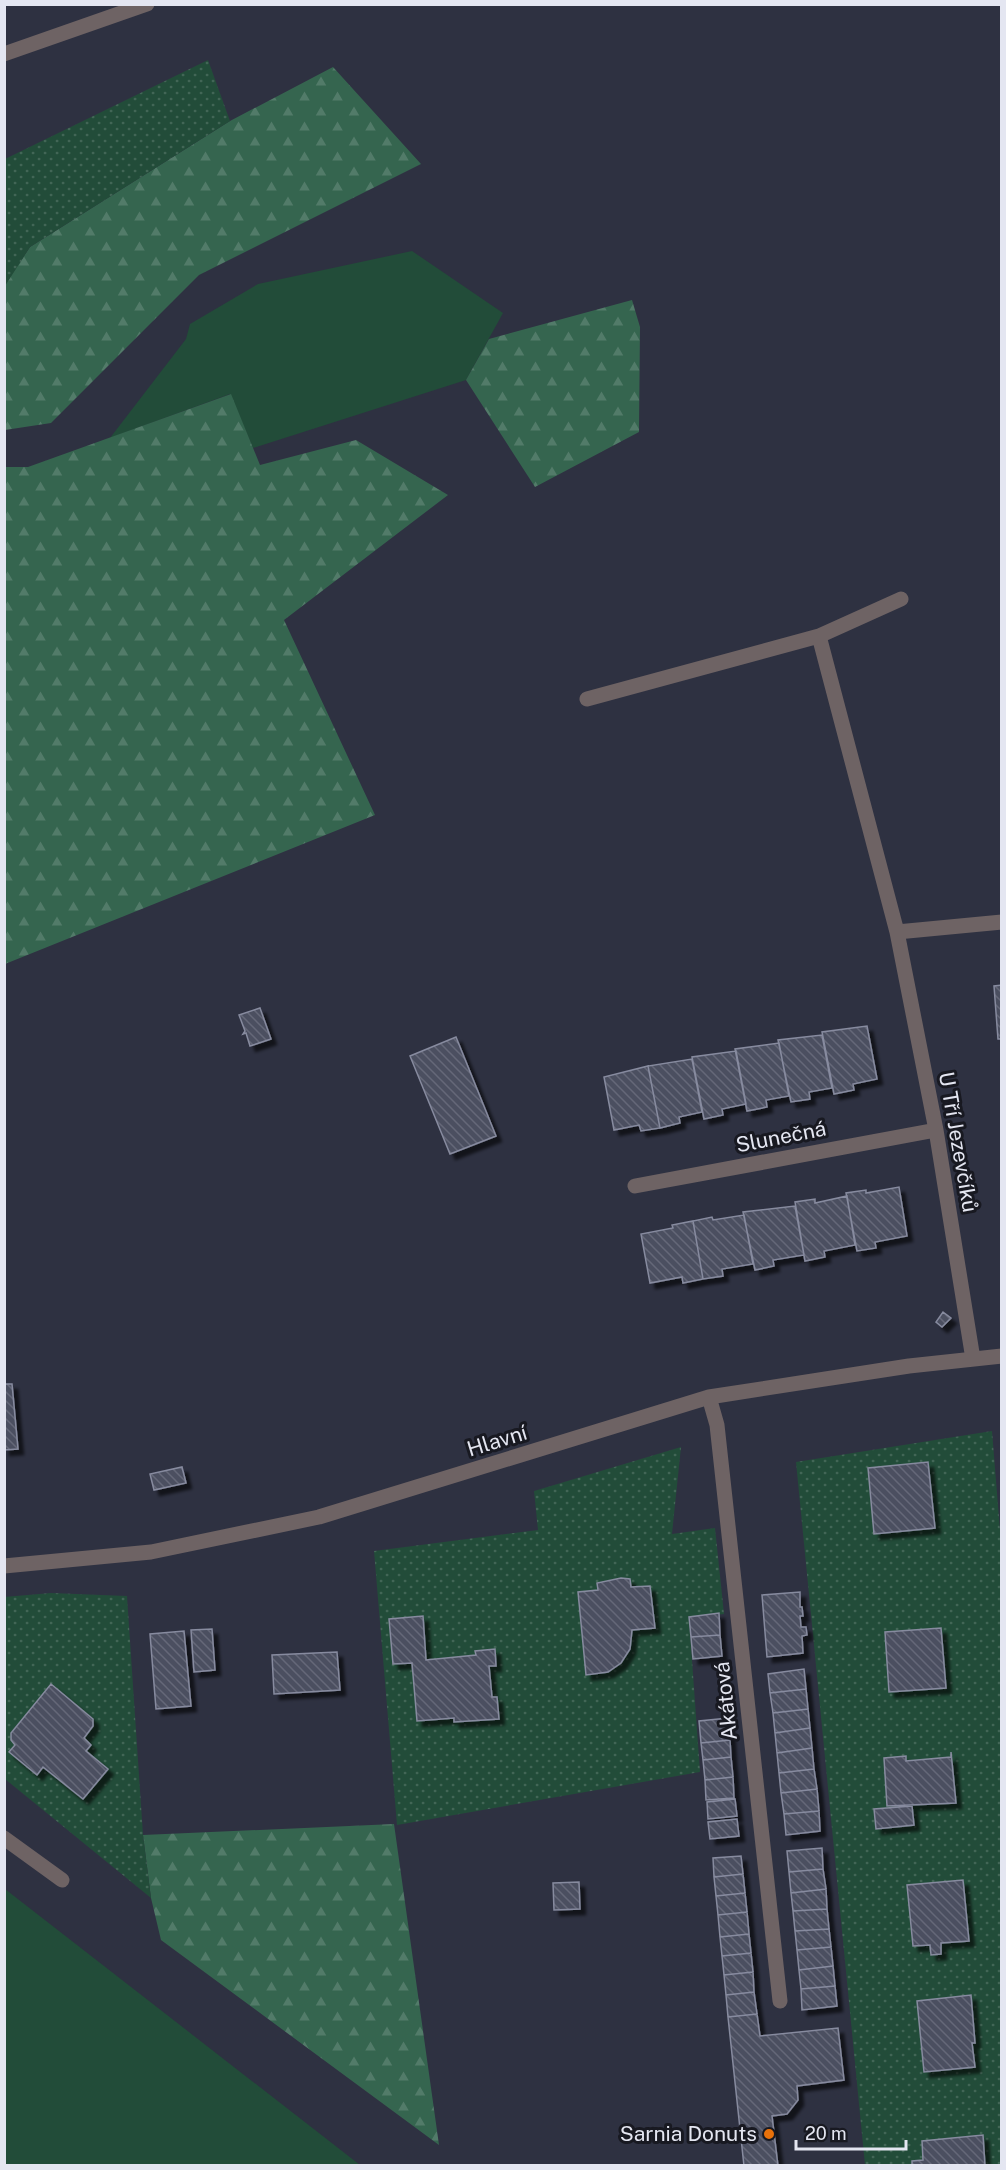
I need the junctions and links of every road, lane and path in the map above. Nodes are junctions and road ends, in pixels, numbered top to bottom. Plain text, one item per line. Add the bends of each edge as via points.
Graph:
1 (147, 4) edge
2 (4, 54) edge
3 (901, 599) dead end
4 (819, 636) junction
5 (587, 699) dead end
6 (1002, 922) edge
7 (897, 932) junction
8 (936, 1130) junction
9 (635, 1186) dead end
10 (1002, 1356) edge
11 (973, 1359) junction
12 (709, 1397) junction
13 (4, 1566) edge
14 (4, 1838) edge
15 (62, 1880) dead end
16 (780, 2001) dead end

1 - 2 street
3 - 4 street
4 - 5 street
4 - 7 street, U Tří Jezevčíků
6 - 7 street
7 - 8 street, U Tří Jezevčíků
8 - 9 street, Slunečná
8 - 11 street, U Tří Jezevčíků
10 - 11 street, Hlavní
11 - 12 street, Hlavní
12 - 13 street, Hlavní via 319,1517 151,1552
12 - 16 street, Akátová via 717,1425
14 - 15 street

